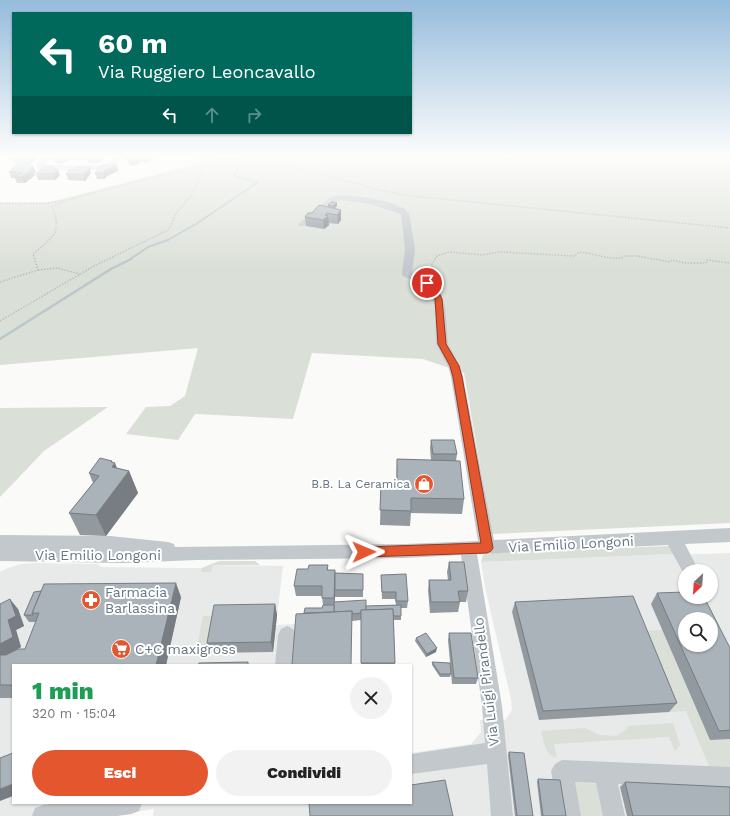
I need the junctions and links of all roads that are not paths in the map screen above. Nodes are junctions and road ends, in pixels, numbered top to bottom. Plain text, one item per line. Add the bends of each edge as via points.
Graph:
1 (302, 224) dead end
2 (730, 536) edge
3 (673, 538) junction
4 (0, 542) edge
5 (110, 543) junction
6 (487, 548) junction
7 (0, 549) edge
8 (468, 549) junction
9 (196, 553) junction
10 (0, 554) edge
11 (26, 554) junction
12 (0, 564) edge
13 (687, 564) edge
14 (287, 635) dead end
15 (284, 664) edge
16 (495, 752) junction
17 (412, 764) edge
18 (605, 773) junction
19 (730, 778) edge
20 (124, 804) edge
21 (43, 816) edge
22 (502, 816) edge
23 (570, 816) edge
24 (614, 816) edge

1 - 6 street via 334,199 341,198 370,202 402,211 407,216 410,249 406,272 411,278 431,286 438,299 442,344 457,377
2 - 3 street, Via Emilio Longoni
3 - 6 street, Via Emilio Longoni
3 - 13 street
4 - 5 street, Via Emilio Longoni
5 - 7 street, Via Emilio Longoni via 92,551
5 - 9 street, Via Emilio Longoni
6 - 8 street, Via Emilio Longoni
8 - 9 street, Via Emilio Longoni
8 - 16 street, Via Luigi Pirandello via 492,706
9 - 11 street, Via Emilio Longoni via 163,556
10 - 11 street, Via Emilio Longoni
11 - 12 street
14 - 15 street
16 - 17 street
16 - 22 street, Via Luigi Pirandello
18 - 19 street
18 - 23 street via 562,771
18 - 24 street
20 - 21 street

